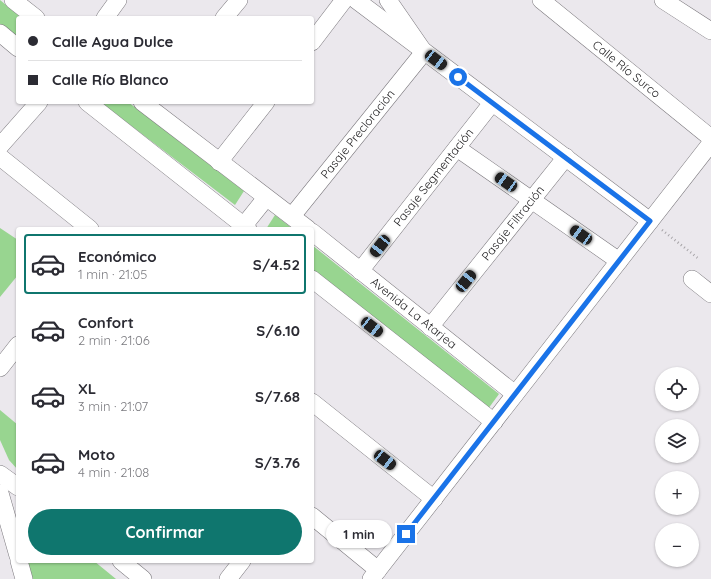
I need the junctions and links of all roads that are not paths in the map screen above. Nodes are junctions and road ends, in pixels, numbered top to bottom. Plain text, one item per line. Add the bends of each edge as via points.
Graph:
1 (13, 0) edge
2 (118, 0) edge
3 (239, 0) edge
4 (344, 0) edge
5 (356, 0) edge
6 (388, 0) edge
7 (541, 0) edge
8 (663, 0) edge
9 (33, 16) edge
10 (106, 16) edge
11 (226, 16) edge
12 (711, 31) edge
13 (0, 33) edge
14 (314, 39) edge
15 (16, 46) edge
16 (424, 52) junction
17 (492, 103) junction
18 (37, 104) edge
19 (89, 104) edge
20 (264, 104) edge
21 (151, 105) edge
22 (711, 138) edge
23 (711, 143) edge
24 (0, 146) edge
25 (457, 148) junction
26 (0, 157) edge
27 (566, 157) junction
28 (220, 162) junction
29 (266, 198) junction
30 (531, 200) junction
31 (292, 216) junction
32 (650, 221) junction
33 (88, 227) edge
34 (243, 227) edge
35 (245, 227) edge
36 (306, 227) edge
37 (314, 234) edge
38 (619, 261) junction
39 (360, 271) junction
40 (692, 279) dead end
41 (314, 281) edge
42 (711, 294) edge
43 (430, 327) junction
44 (16, 348) edge
45 (0, 368) edge
46 (515, 394) junction
47 (314, 404) edge
48 (494, 422) junction
49 (0, 474) edge
50 (16, 486) edge
51 (0, 493) edge
52 (434, 498) junction
53 (314, 518) edge
54 (16, 549) edge
55 (20, 563) edge
56 (123, 563) edge
57 (240, 563) edge
58 (374, 574) edge
59 (24, 579) edge
60 (143, 579) edge
61 (228, 579) edge

1 - 9 street
2 - 10 street
3 - 11 street
4 - 14 street
5 - 16 street
6 - 16 street
7 - 22 street, Calle Río Surco
8 - 12 street
13 - 15 street
16 - 17 street
16 - 31 street, Pasaje Precloración
17 - 25 street, Pasaje Segmentación
17 - 27 street
18 - 24 street
19 - 34 street
20 - 28 street
21 - 28 street
23 - 32 street
25 - 30 street
25 - 39 street, Pasaje Segmentación
26 - 33 street
27 - 30 street, Pasaje Filtración
27 - 32 street
28 - 29 street
29 - 31 street
29 - 35 street
30 - 38 street
30 - 43 street, Pasaje Filtración
31 - 36 street
32 - 38 street
37 - 39 street, Avenida La Atarjea
38 - 46 street
39 - 43 street, Avenida La Atarjea
40 - 42 street
41 - 48 street
43 - 46 street, Avenida La Atarjea
44 - 45 street
46 - 48 street
47 - 52 street
48 - 52 street
49 - 50 street
51 - 54 street
52 - 58 street
53 - 58 street
55 - 59 street
56 - 60 street
57 - 61 street

